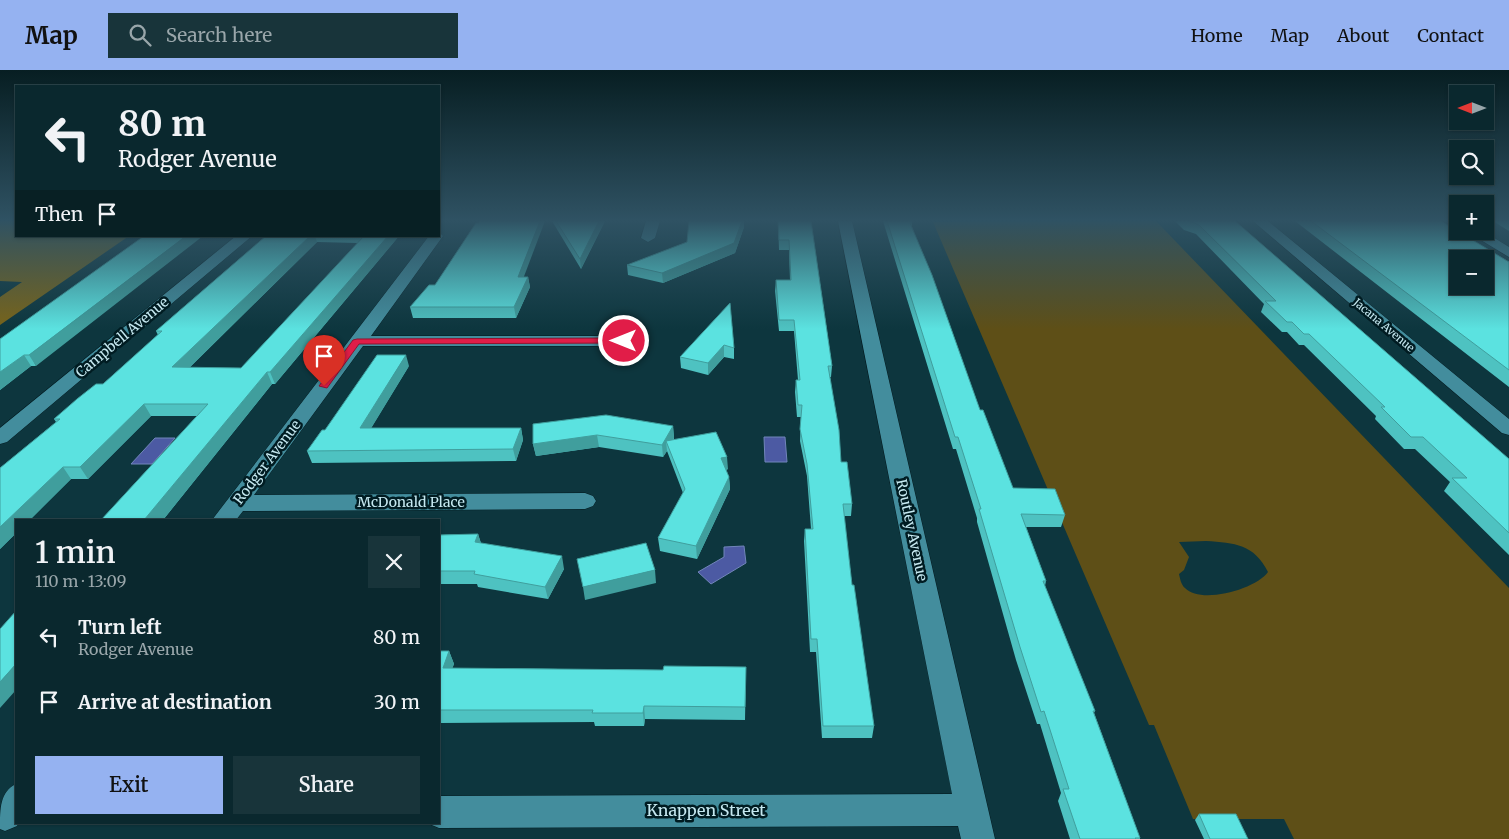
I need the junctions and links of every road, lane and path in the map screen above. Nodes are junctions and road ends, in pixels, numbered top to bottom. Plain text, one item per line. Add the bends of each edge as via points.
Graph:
1 (220, 257) edge
2 (420, 257) edge
3 (853, 257) edge
4 (1301, 257) edge
5 (624, 341) dead end
6 (357, 342) junction
7 (1509, 429) edge
8 (0, 438) edge
9 (586, 501) dead end
10 (230, 512) edge
11 (440, 812) edge
12 (975, 824) edge

1 - 8 street, Campbell Avenue
2 - 6 street, Rodger Avenue
3 - 12 street, Routley Avenue
4 - 7 street, Jacana Avenue
5 - 6 street
6 - 10 street, Rodger Avenue
9 - 10 street, McDonald Place
11 - 12 street, Knappen Street

